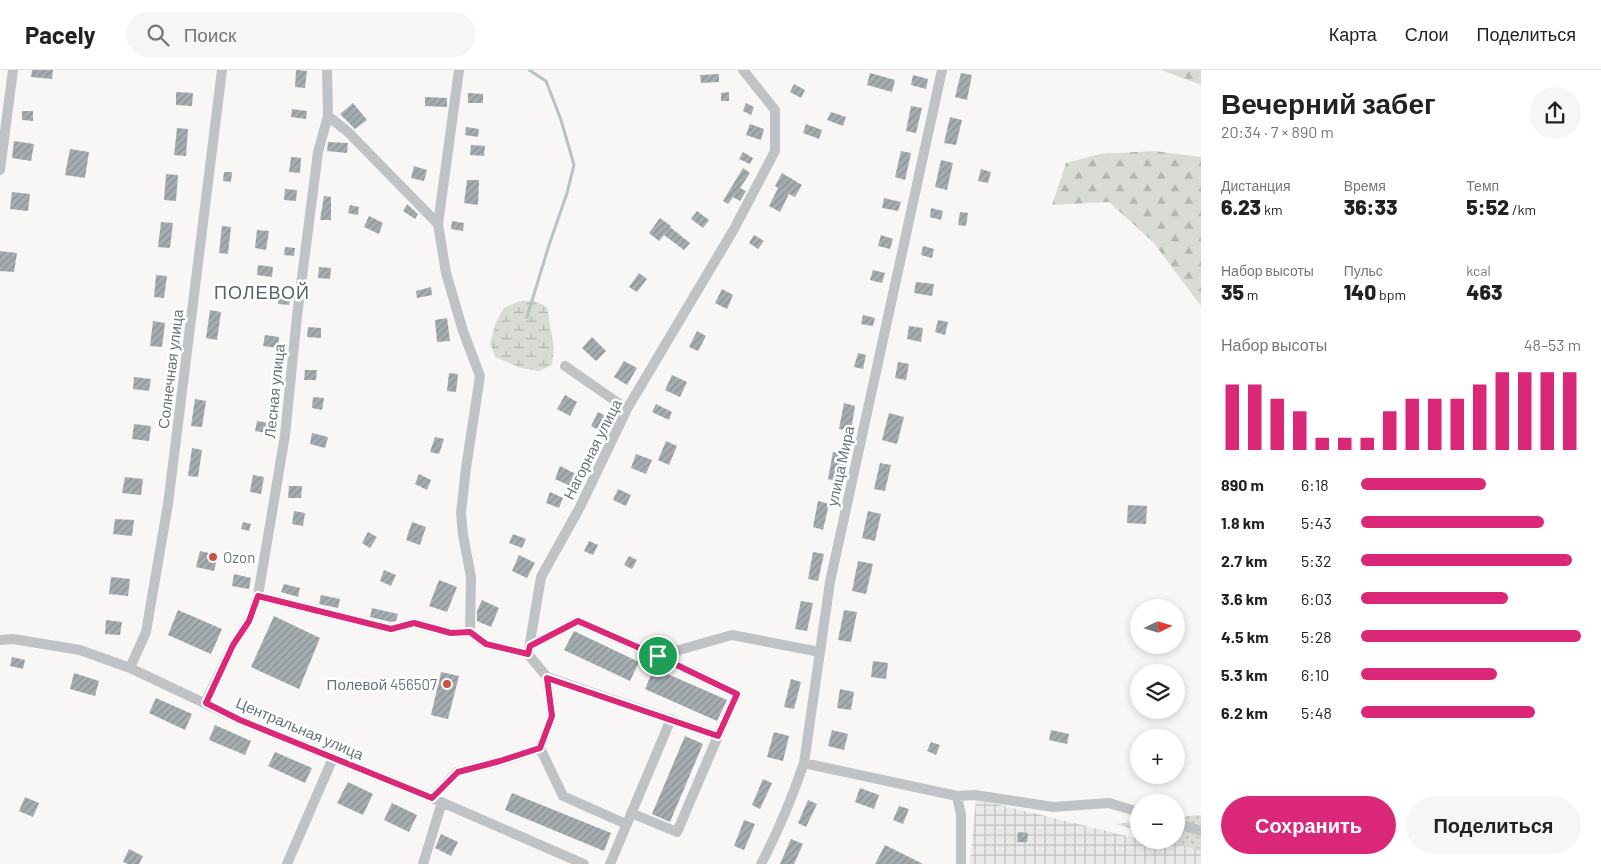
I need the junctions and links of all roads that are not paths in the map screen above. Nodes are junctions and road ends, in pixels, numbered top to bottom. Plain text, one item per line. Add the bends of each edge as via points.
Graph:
1 (13, 70) edge
2 (222, 70) edge
3 (327, 70) edge
4 (459, 70) edge
5 (743, 70) edge
6 (942, 70) edge
7 (328, 116) junction
8 (0, 170) edge
9 (438, 224) junction
10 (565, 366) dead end
11 (627, 410) junction
12 (258, 596) junction
13 (470, 632) junction
14 (0, 640) edge
15 (529, 650) junction
16 (820, 652) junction
17 (658, 656) junction
18 (130, 668) junction
19 (547, 678) junction
20 (206, 703) junction
21 (671, 720) junction
22 (718, 736) junction
23 (540, 748) junction
24 (333, 758) junction
25 (804, 763) junction
26 (957, 796) junction
27 (437, 800) junction
28 (1130, 809) edge
29 (631, 813) junction
30 (626, 824) junction
31 (1185, 826) edge
32 (1201, 831) edge
33 (288, 864) edge
34 (423, 864) edge
35 (584, 864) edge
36 (610, 864) edge
37 (761, 864) edge
38 (961, 864) edge

1 - 8 street
2 - 18 street, Солнечная улица via 168,504 146,632
3 - 7 street, Лесная улица
4 - 9 street
5 - 11 street, Нагорная улица via 775,110 775,150 734,230
6 - 16 street, улица Мира via 830,582
7 - 9 street via 348,132
7 - 12 street, Лесная улица via 318,152 285,435
9 - 13 street via 446,273 480,376 461,513 471,578
10 - 11 street
11 - 15 street, Нагорная улица via 580,507 541,577
12 - 13 street via 391,629 414,623 451,633
12 - 20 street, Лесная улица via 249,621 233,645
13 - 15 street via 486,644
14 - 18 street, Центральная улица via 13,639 80,650
15 - 17 street via 578,621
15 - 19 street
16 - 17 street via 732,635
16 - 25 street, улица Мира
17 - 22 street via 737,694
18 - 20 street, Центральная улица
19 - 21 street
19 - 23 street via 552,716
20 - 24 street, Центральная улица
21 - 22 street
21 - 29 street
22 - 29 street via 677,832
23 - 27 street via 458,772
23 - 30 street via 564,796
24 - 27 street, Центральная улица
24 - 33 street
25 - 26 street
25 - 37 street, улица Мира via 780,826
26 - 28 street via 975,795 1053,807 1109,802
26 - 38 street via 961,815
27 - 34 street
27 - 35 street, Центральная улица
29 - 30 street
30 - 36 street
31 - 32 street

